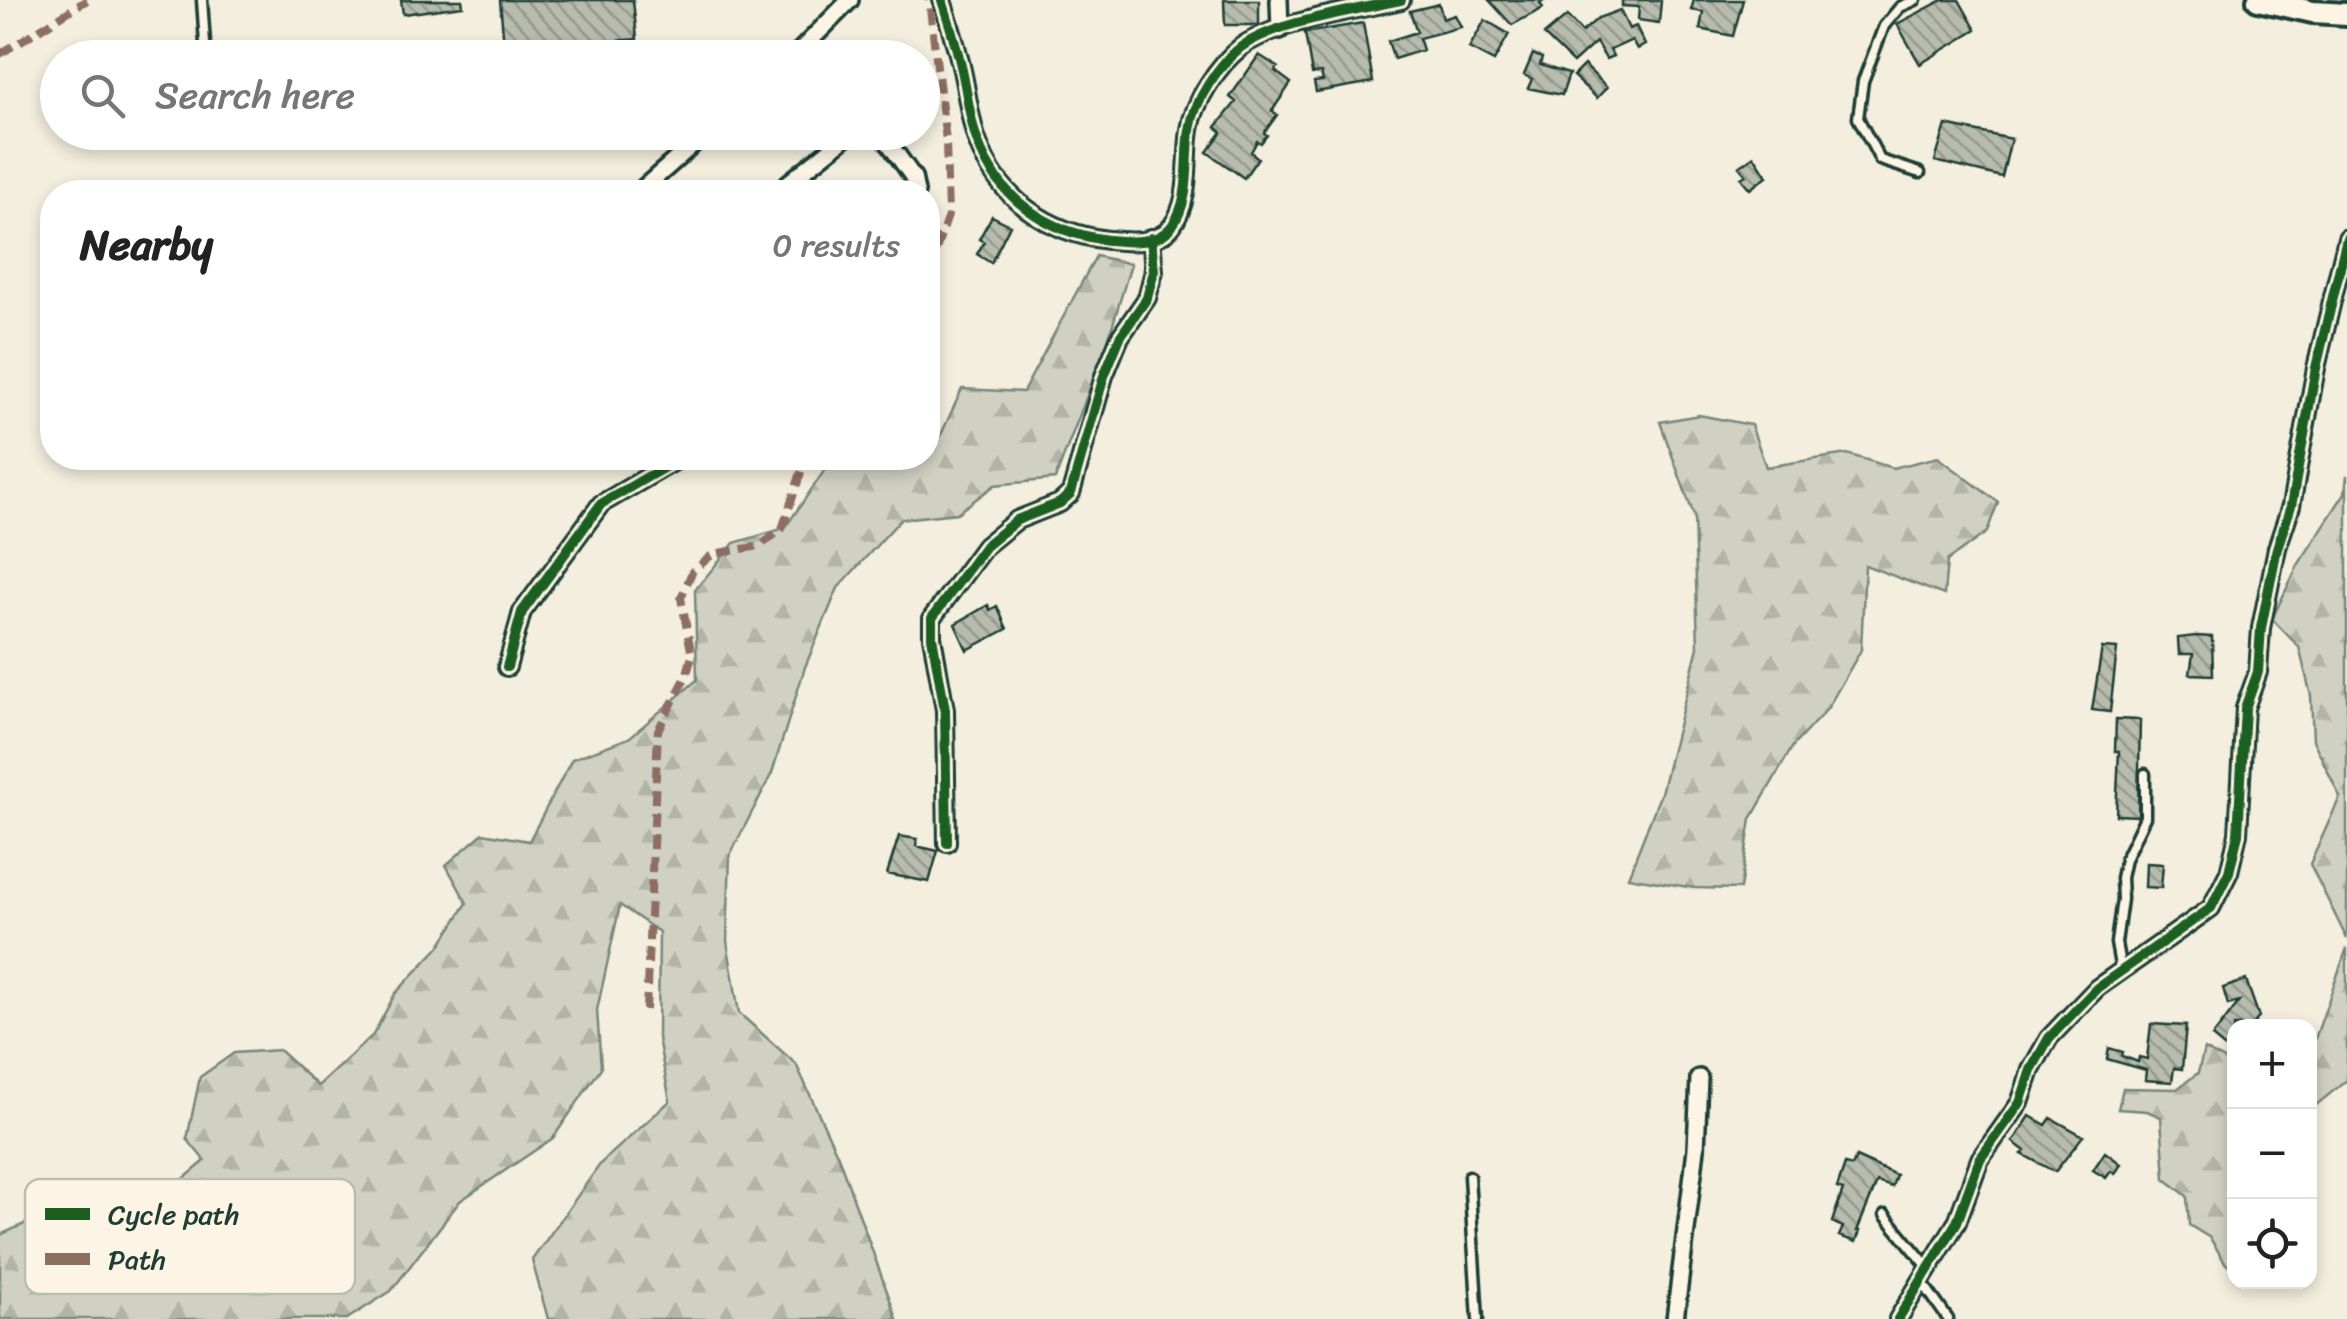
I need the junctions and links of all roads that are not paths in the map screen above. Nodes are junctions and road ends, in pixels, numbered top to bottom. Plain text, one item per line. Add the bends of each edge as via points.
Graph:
1 (202, 0) edge
2 (850, 0) edge
3 (942, 0) edge
4 (1279, 0) edge
5 (1401, 0) edge
6 (1916, 0) edge
7 (2258, 0) edge
8 (2347, 14) edge
9 (1280, 30) junction
10 (205, 40) edge
11 (813, 40) edge
12 (687, 150) edge
13 (830, 150) edge
14 (894, 150) edge
15 (1920, 173) dead end
16 (653, 180) edge
17 (792, 180) edge
18 (914, 180) edge
19 (1150, 238) junction
20 (2347, 238) edge
21 (659, 470) edge
22 (507, 667) dead end
23 (2145, 774) dead end
24 (947, 843) dead end
25 (2121, 971) junction
26 (1700, 1078) dead end
27 (1469, 1176) dead end
28 (1886, 1216) dead end
29 (1925, 1275) junction
30 (1478, 1319) edge
31 (1675, 1319) edge
32 (1898, 1319) edge
33 (1948, 1319) edge

1 - 10 lane
2 - 11 street
3 - 19 street via 976,137 1000,186 1069,232 1134,242
4 - 9 street
5 - 9 street
6 - 15 lane via 1884,26 1863,81 1858,118 1880,160
7 - 8 street
9 - 19 street via 1242,46 1202,96 1190,128 1181,208 1170,228
12 - 16 street
13 - 17 street
14 - 18 street
19 - 24 street via 1154,271 1147,298 1104,376 1071,493 1017,520 985,546 932,618 945,710
20 - 25 street via 2260,628 2258,672 2245,708 2238,834 2229,872 2211,908
21 - 22 street via 600,504 522,612
23 - 25 lane via 2145,817 2120,878
25 - 29 street via 2049,1038 2020,1103 1980,1159 1957,1222
26 - 31 street
27 - 30 lane
28 - 29 lane
29 - 32 street
29 - 33 lane

